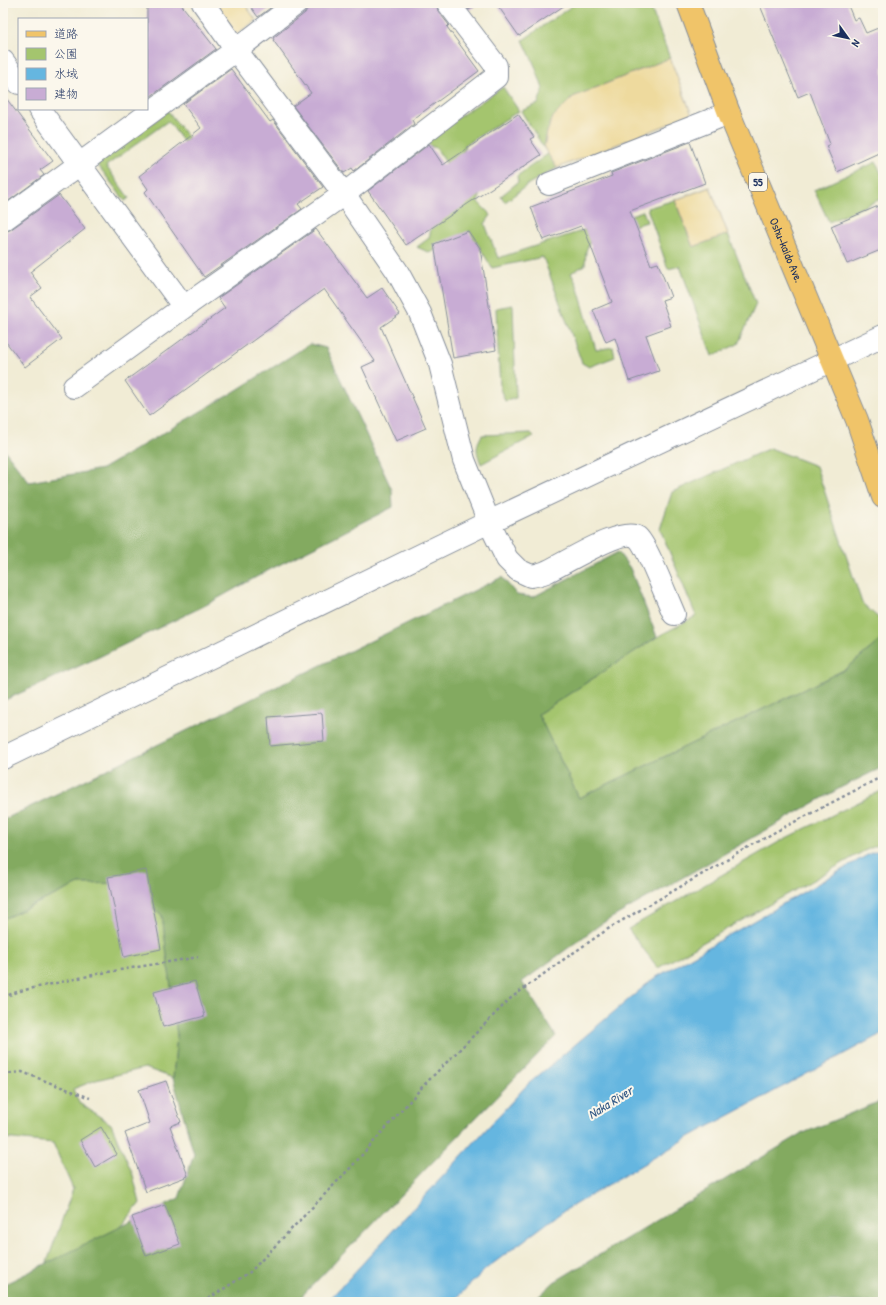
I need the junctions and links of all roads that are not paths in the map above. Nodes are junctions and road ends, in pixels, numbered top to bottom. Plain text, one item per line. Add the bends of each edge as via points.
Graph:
1 (203, 3) edge
2 (297, 3) edge
3 (448, 3) edge
4 (688, 3) edge
5 (236, 50) junction
6 (3, 61) edge
7 (18, 81) edge
8 (40, 110) edge
9 (729, 113) junction
10 (79, 164) junction
11 (549, 184) dead end
12 (344, 194) junction
13 (3, 220) edge
14 (184, 307) junction
15 (883, 336) edge
16 (833, 360) junction
17 (74, 387) dead end
18 (883, 497) edge
19 (489, 522) junction
20 (674, 614) dead end
21 (3, 758) edge

1 - 5 street
2 - 5 street
3 - 12 street via 496,66 496,78
4 - 9 main road, Oshu-kaido Ave. / 55
5 - 10 street
5 - 12 street
6 - 7 street
8 - 10 street
9 - 11 street
9 - 16 main road, Oshu-kaido Ave. / 55
10 - 13 street
10 - 14 street
12 - 14 street
12 - 19 street via 398,271 420,313 440,364 464,460
14 - 17 street
15 - 16 street
16 - 18 main road, Oshu-kaido Ave. / 55
16 - 19 street
19 - 20 street via 507,559 518,570 531,576 547,572 613,538 626,534 637,538 645,548
19 - 21 street

